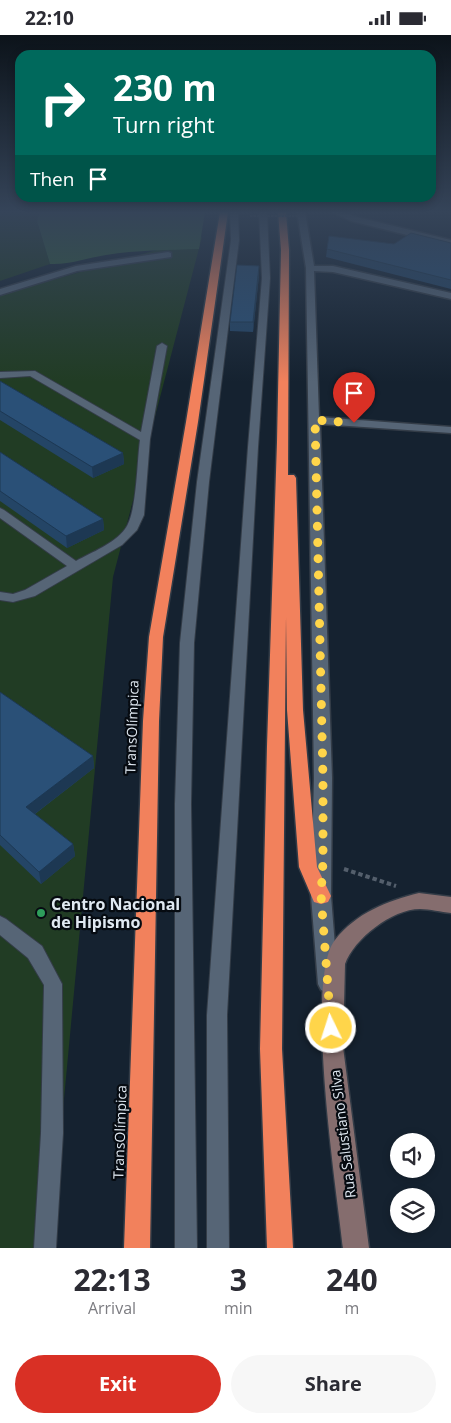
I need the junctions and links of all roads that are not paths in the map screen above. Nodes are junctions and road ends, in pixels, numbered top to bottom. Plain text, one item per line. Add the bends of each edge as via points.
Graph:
1 (310, 268) edge
2 (78, 269) edge
3 (215, 269) edge
4 (231, 269) edge
5 (266, 269) edge
6 (284, 269) edge
7 (324, 269) edge
8 (0, 292) edge
9 (451, 297) edge
10 (162, 346) dead end
11 (0, 375) edge
12 (315, 420) junction
13 (451, 430) edge
14 (145, 439) junction
15 (283, 442) junction
16 (0, 512) edge
17 (75, 566) junction
18 (6, 597) edge
19 (0, 606) edge
20 (321, 895) junction
21 (451, 905) edge
22 (0, 925) edge
23 (332, 1047) junction
24 (45, 1248) edge
25 (137, 1248) edge
26 (186, 1248) edge
27 (218, 1248) edge
28 (280, 1248) edge
29 (356, 1248) edge

1 - 12 street, Rua Salustiano Silva
2 - 8 street
3 - 25 highway, TransOlímpica via 156,637
4 - 26 lane via 203,482 187,643 183,804
5 - 27 lane via 216,1015
6 - 15 highway
7 - 9 street
10 - 14 lane
11 - 14 lane via 32,373
12 - 13 street
12 - 20 street, Rua Salustiano Silva
14 - 17 lane via 138,515 131,530 118,542
15 - 20 highway via 291,482 295,710 308,867
15 - 28 highway via 271,1049
16 - 17 lane
17 - 18 lane via 30,593
18 - 19 lane
20 - 23 street, Rua Salustiano Silva
21 - 23 street via 419,901 392,908 363,925 341,947 335,964
22 - 24 lane via 35,952 53,984 52,1133
23 - 29 street, Rua Salustiano Silva

